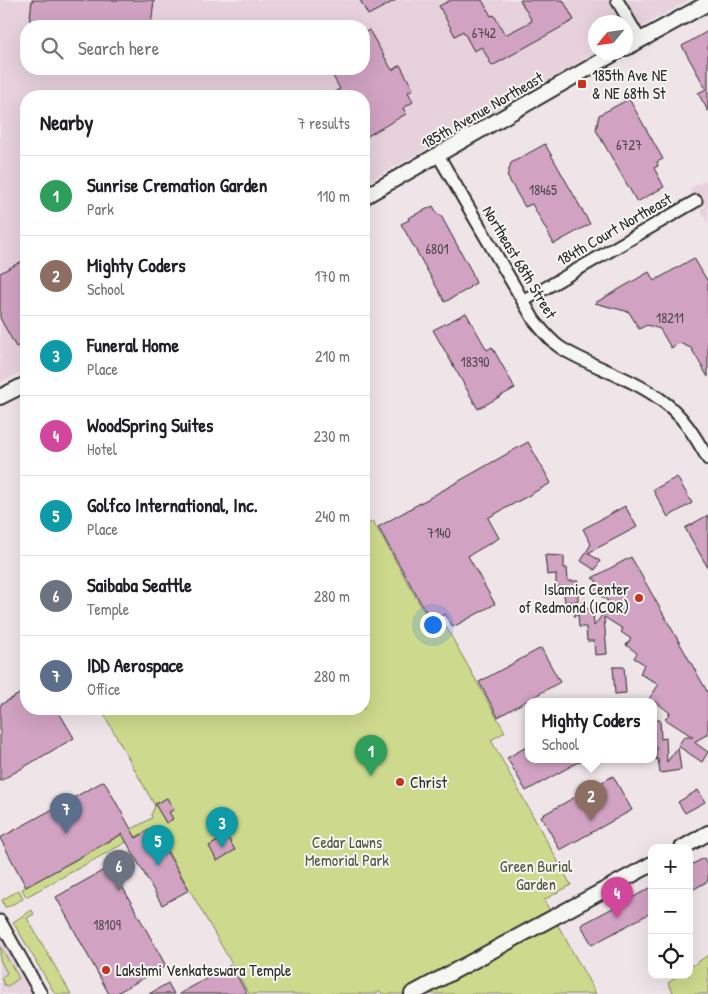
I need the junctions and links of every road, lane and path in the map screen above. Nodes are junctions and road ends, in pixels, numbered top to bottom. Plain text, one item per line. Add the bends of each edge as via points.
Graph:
1 (617, 0) edge
2 (708, 3) edge
3 (640, 40) junction
4 (633, 44) edge
5 (603, 60) edge
6 (438, 155) junction
7 (370, 194) edge
8 (696, 201) dead end
9 (523, 301) junction
10 (20, 387) edge
11 (0, 397) edge
12 (708, 459) edge
13 (708, 834) edge
14 (689, 844) edge
15 (648, 866) edge
16 (0, 921) edge
17 (41, 994) edge
18 (412, 994) edge

1 - 3 street
2 - 3 street
3 - 4 street
5 - 6 street, 185th Avenue Northeast
6 - 7 street, 185th Avenue Northeast
6 - 9 street, Northeast 68th Street
8 - 9 street, 184th Court Northeast
9 - 12 street, Northeast 68th Street via 534,320 560,347 660,399 679,415
10 - 11 street
13 - 14 street
15 - 18 street
16 - 17 street

